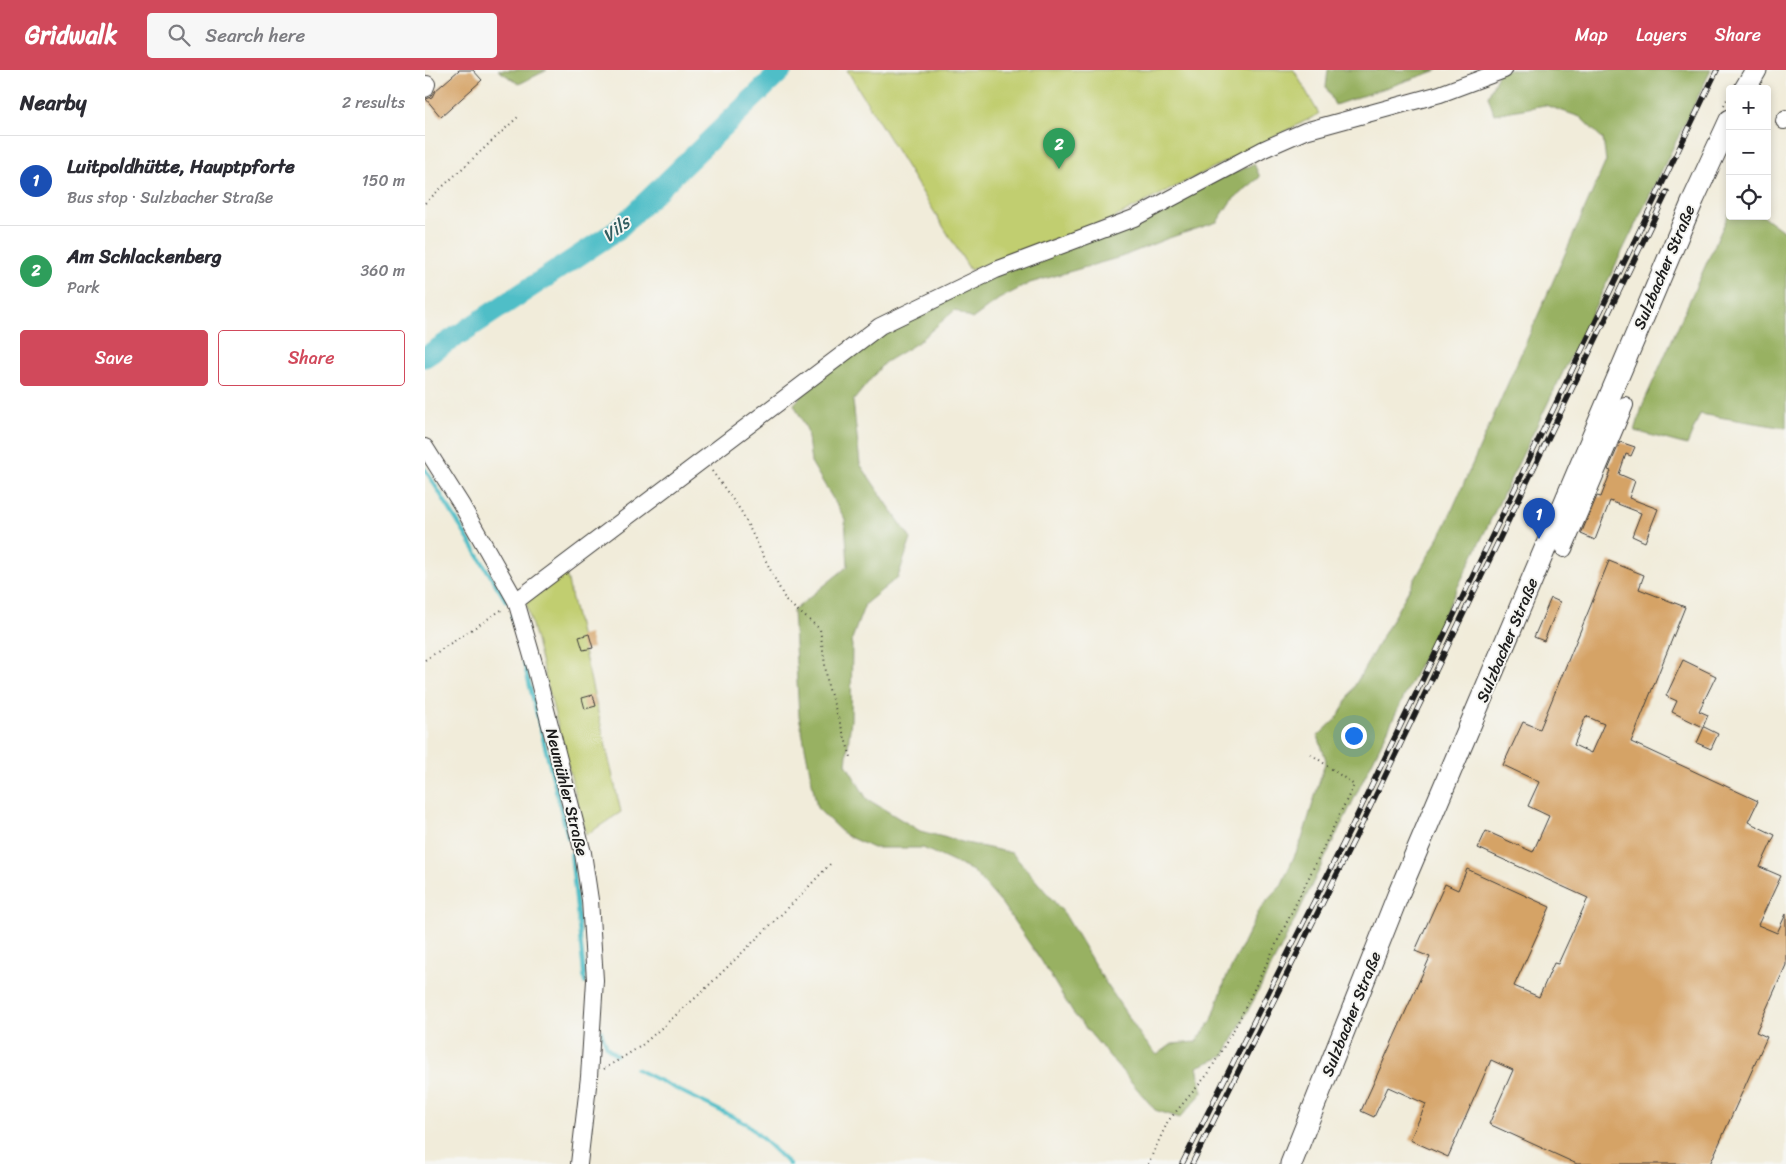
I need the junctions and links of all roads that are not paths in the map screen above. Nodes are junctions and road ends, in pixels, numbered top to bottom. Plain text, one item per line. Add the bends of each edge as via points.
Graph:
1 (1504, 70) edge
2 (1756, 70) edge
3 (1747, 85) edge
4 (1726, 128) edge
5 (1625, 405) dead end
6 (425, 447) edge
7 (1563, 549) dead end
8 (516, 601) junction
9 (579, 1164) edge
10 (1291, 1164) edge

1 - 8 street via 1440,94 1305,131 1264,149 1134,218 996,270 880,326
2 - 3 main road
4 - 10 main road, Sulzbacher Straße via 1693,198 1398,895
5 - 7 street
6 - 8 street, Neumühler Straße
8 - 9 street, Neumühler Straße via 583,853 590,900 595,980

